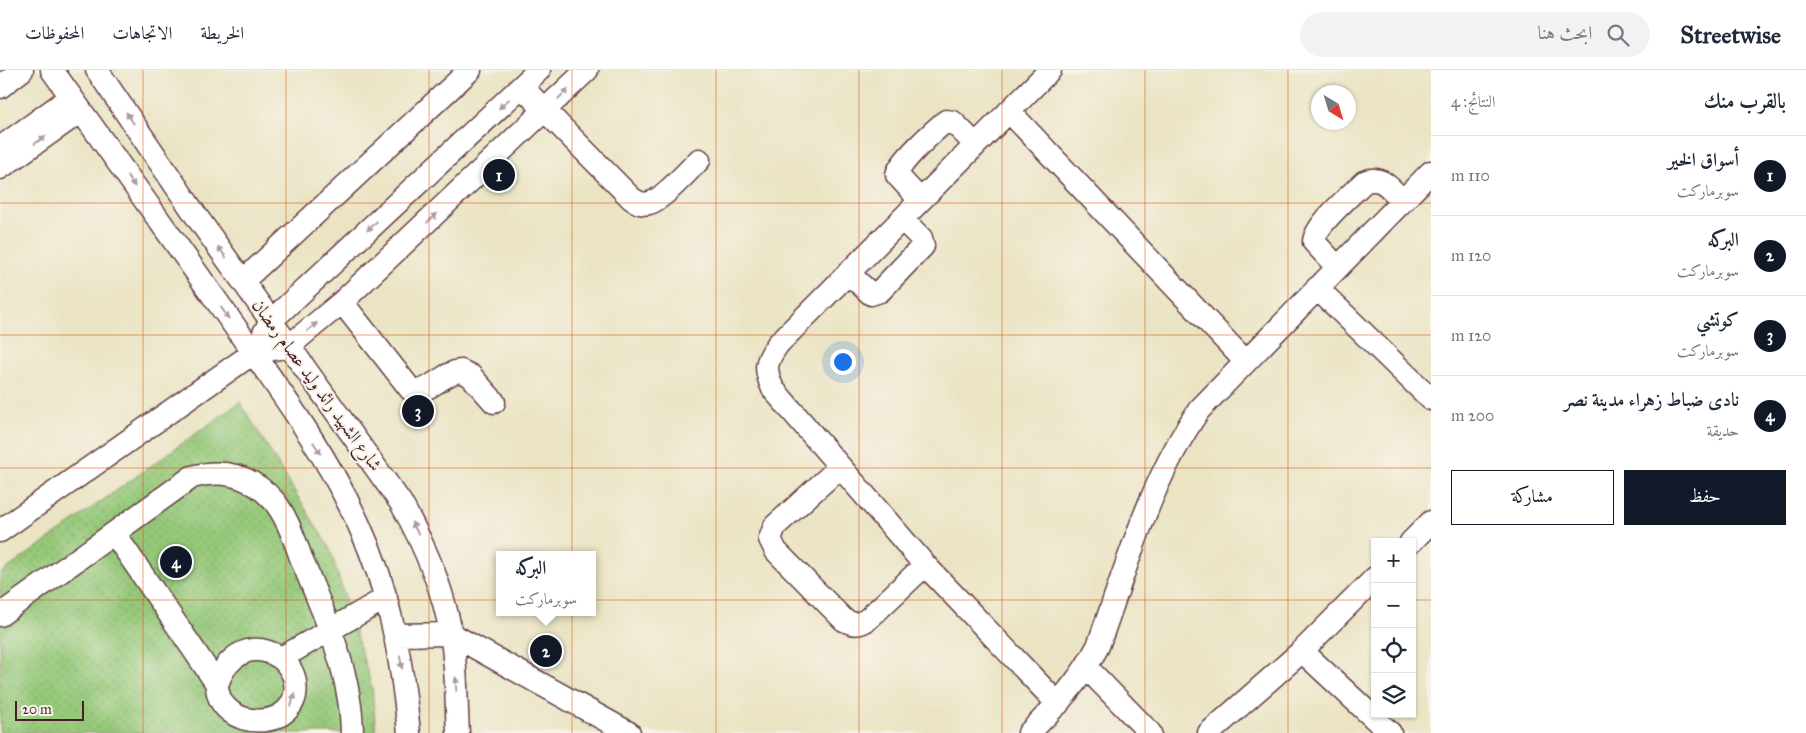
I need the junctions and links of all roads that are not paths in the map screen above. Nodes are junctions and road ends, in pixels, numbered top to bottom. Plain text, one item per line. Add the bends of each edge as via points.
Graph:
1 (22, 70) edge
2 (52, 70) edge
3 (97, 70) edge
4 (470, 70) edge
5 (539, 70) edge
6 (587, 70) edge
7 (1050, 70) edge
8 (0, 87) edge
9 (522, 87) junction
10 (76, 104) junction
11 (1009, 111) junction
12 (546, 112) junction
13 (975, 144) junction
14 (0, 148) edge
15 (699, 160) dead end
16 (0, 168) edge
17 (1431, 172) edge
18 (920, 200) junction
19 (1403, 201) junction
20 (902, 219) junction
21 (1337, 268) junction
22 (848, 273) junction
23 (243, 282) junction
24 (1317, 288) junction
25 (342, 302) junction
26 (270, 321) junction
27 (289, 346) junction
28 (253, 353) junction
29 (1245, 361) junction
30 (1431, 399) edge
31 (494, 402) dead end
32 (840, 467) junction
33 (1431, 522) edge
34 (0, 531) edge
35 (114, 533) junction
36 (1415, 538) edge
37 (924, 564) junction
38 (1371, 582) edge
39 (386, 598) junction
40 (0, 615) edge
41 (330, 630) junction
42 (451, 634) junction
43 (396, 635) junction
44 (1302, 650) junction
45 (281, 658) junction
46 (1086, 668) junction
47 (217, 684) junction
48 (1058, 704) junction
49 (352, 733) edge
50 (409, 733) edge
51 (458, 733) edge
52 (629, 733) edge
53 (1028, 733) edge
54 (1150, 733) edge
55 (1208, 733) edge
56 (1390, 733) edge

1 - 8 street
2 - 10 street, شارع الشهيد رائد وليد عصام رمضان
23 -> 3 street, شارع الشهيد رائد وليد عصام رمضان
4 - 23 street
5 - 9 street
12 -> 6 street
7 - 11 street
9 - 12 street
9 -> 26 street
10 - 14 street
16 -> 10 street
10 -> 28 street, شارع الشهيد رائد وليد عصام رمضان
11 - 13 street
11 - 29 street
12 - 15 street via 640,204 651,203
25 -> 12 street
13 - 18 street
13 - 18 street via 953,122 946,121 915,150 899,167 897,175
17 - 19 street
18 - 20 street
19 - 21 street
19 - 21 street via 1382,181 1370,179 1364,182 1314,236 1317,248
20 - 22 street
20 - 22 street via 921,238 923,246 876,294 871,294
21 - 24 street
22 - 32 street via 778,344 768,358 766,374 772,389
23 - 26 street, شارع الشهيد رائد وليد عصام رمضان
24 - 29 street
24 - 30 street
27 -> 25 street
25 - 31 street via 411,390 422,390 448,374 461,371 471,376
26 - 27 street, شارع الشهيد رائد وليد عصام رمضان
26 - 28 street
27 - 28 street
42 -> 27 street, شارع الشهيد رائد وليد عصام رمضان via 433,568 419,534 401,503
28 - 34 street
28 -> 39 street, شارع الشهيد رائد وليد عصام رمضان via 342,490 360,526
29 - 46 street via 1199,410 1179,440 1163,471 1098,646
32 - 37 street
32 - 37 street via 776,526 770,539 776,551 844,620 852,624 868,619
33 - 36 street
35 - 40 street
35 - 41 street via 192,477 209,472 243,478 274,502 289,526
35 - 47 street
37 - 48 street
38 - 44 street
39 - 41 street
39 - 43 street, شارع الشهيد رائد وليد عصام رمضان
41 - 45 street
41 - 49 street via 347,680
42 - 43 street
51 -> 42 street, شارع الشهيد رائد وليد عصام رمضان
42 - 52 street
43 -> 50 street, شارع الشهيد رائد وليد عصام رمضان
44 - 55 street
44 - 56 street
45 - 47 street via 266,651 249,651 234,657 223,669
47 -> 45 street via 217,697 230,719 253,729 271,726 287,715 296,692 292,673
46 - 48 street
46 - 54 street
48 - 53 street

